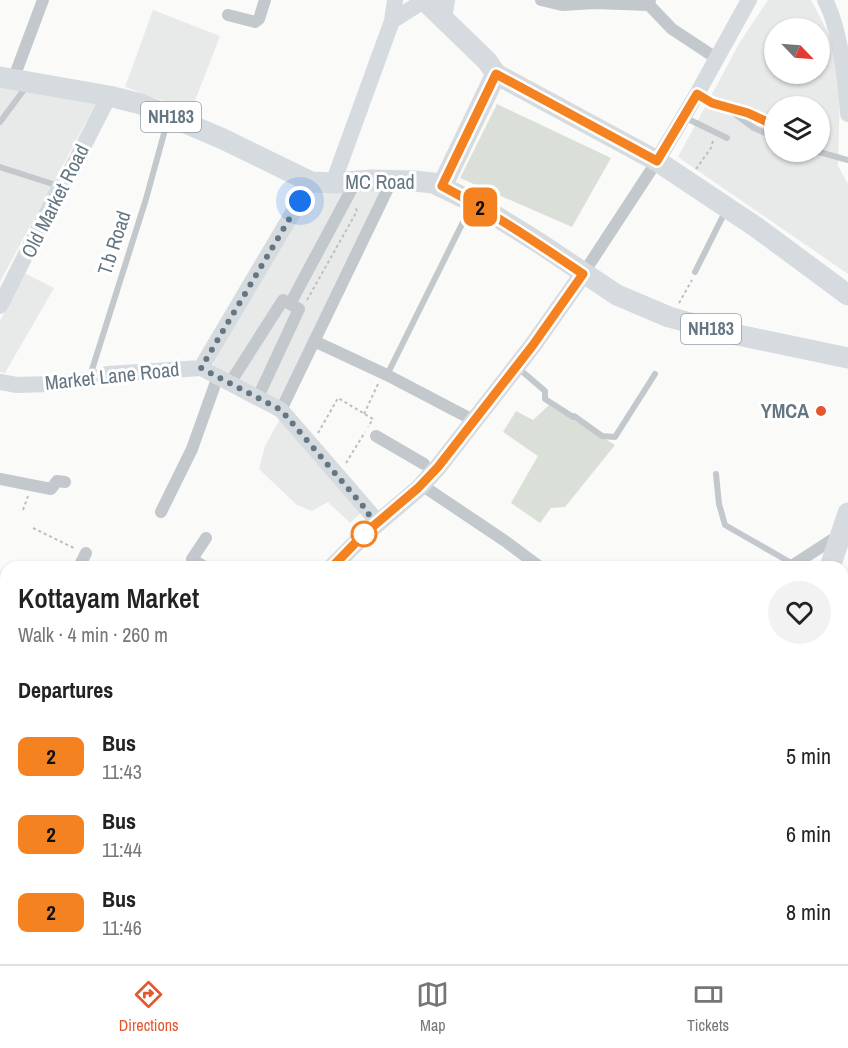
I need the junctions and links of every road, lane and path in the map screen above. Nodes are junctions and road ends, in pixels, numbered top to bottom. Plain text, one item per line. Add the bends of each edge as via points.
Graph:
1 (43, 0) edge
2 (265, 0) edge
3 (395, 0) edge
4 (424, 0) edge
5 (541, 0) edge
6 (749, 0) edge
7 (827, 1) edge
8 (650, 3) edge
9 (445, 10) edge
10 (228, 15) dead end
11 (392, 21) junction
12 (716, 58) junction
13 (496, 74) junction
14 (14, 80) edge
15 (697, 94) junction
16 (109, 96) junction
17 (725, 107) junction
18 (848, 114) edge
19 (170, 116) junction
20 (683, 117) junction
21 (764, 120) edge
22 (0, 122) edge
23 (714, 132) junction
24 (764, 132) edge
25 (727, 138) dead end
26 (830, 155) edge
27 (848, 160) edge
28 (657, 161) junction
29 (0, 167) edge
30 (692, 173) dead end
31 (392, 180) junction
32 (311, 182) junction
33 (346, 185) junction
34 (60, 186) junction
35 (442, 186) junction
36 (473, 202) junction
37 (728, 207) junction
38 (695, 272) joint
39 (583, 274) junction
40 (848, 295) edge
41 (0, 306) edge
42 (294, 306) junction
43 (678, 306) dead end
44 (314, 342) junction
45 (848, 358) edge
46 (517, 366) junction
47 (201, 368) junction
48 (385, 374) junction
49 (655, 374) dead end
50 (89, 380) junction
51 (224, 380) junction
52 (1, 384) edge
53 (258, 397) junction
54 (281, 410) junction
55 (364, 414) junction
56 (473, 420) junction
57 (376, 436) dead end
58 (312, 446) junction
59 (424, 464) dead end
60 (716, 474) dead end
61 (339, 476) junction
62 (0, 479) edge
63 (65, 482) dead end
64 (423, 486) dead end
65 (161, 512) dead end
66 (848, 513) edge
67 (378, 522) junction
68 (33, 528) dead end
69 (206, 538) dead end
70 (846, 540) edge
71 (86, 553) joint
72 (82, 561) edge
73 (195, 561) edge
74 (338, 561) edge
75 (532, 561) edge
76 (783, 561) edge
77 (802, 561) edge
78 (834, 561) edge
79 (844, 561) edge

1 - 14 street
2 - 10 street via 255,22
3 - 11 main road
4 - 9 highway
4 - 11 main road
5 - 8 street via 562,5
6 - 12 main road
7 - 18 main road via 839,45
8 - 12 street via 672,29
9 - 13 highway
11 - 33 main road
12 - 15 main road
13 - 28 highway
13 - 35 highway
14 - 16 highway, MC Road / NH183
14 - 22 lane
15 - 17 lane
15 - 20 main road
16 - 19 highway, MC Road / NH183
16 - 34 main road, Old Market Road
17 - 21 lane
17 - 24 lane
19 - 32 highway, MC Road / NH183
19 - 50 lane, T.b Road
20 - 23 lane
20 - 28 main road
23 - 25 lane
23 - 30 path via 711,148
26 - 27 lane
28 - 37 highway
28 - 39 street
29 - 34 lane
31 - 33 highway, MC Road / NH183
31 - 35 highway, MC Road / NH183
31 - 44 street
32 - 33 highway, MC Road / NH183
32 - 47 main road
33 - 42 street
33 - 42 path via 356,198 357,211 308,300
34 - 41 main road, Old Market Road
35 - 36 highway, MC Road / NH183
36 - 39 highway, MC Road / NH183
36 - 48 lane
37 - 38 lane
37 - 40 highway
38 - 43 path
39 - 45 highway, MC Road / NH183 via 617,295 669,317
39 - 46 main road
42 - 51 street via 283,300
42 - 53 street
44 - 48 street
44 - 54 street
46 - 49 lane via 546,391 545,399 602,436 615,437
46 - 56 main road
47 - 50 main road, Market Lane Road via 108,374
47 - 51 main road, Market Lane Road
48 - 55 path
48 - 56 street
50 - 52 main road, Market Lane Road
51 - 53 main road, Market Lane Road
51 - 65 street
53 - 54 main road, Market Lane Road
54 - 58 main road, Market Lane Road
55 - 58 path via 338,398
55 - 61 path via 373,419
56 - 67 main road via 429,478
57 - 59 street
58 - 61 main road, Market Lane Road
60 - 76 lane via 725,525
61 - 67 main road, Market Lane Road
62 - 63 street via 51,489 57,481
64 - 75 street
66 - 70 highway
67 - 74 main road
68 - 71 path
69 - 73 street via 192,559
70 - 77 street
70 - 78 highway
70 - 79 highway
71 - 72 street

